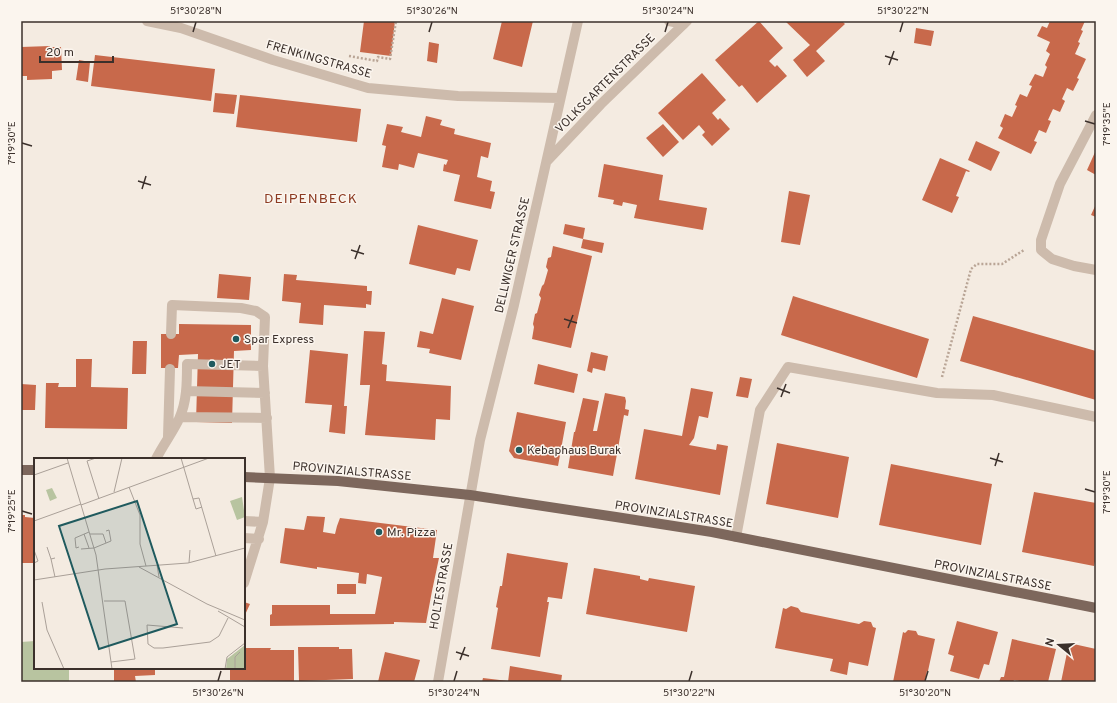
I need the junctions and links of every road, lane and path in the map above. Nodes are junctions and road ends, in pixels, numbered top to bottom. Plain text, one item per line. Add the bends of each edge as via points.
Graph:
1 (146, 21) edge
2 (396, 21) edge
3 (578, 21) edge
4 (669, 21) edge
5 (685, 22) edge
6 (349, 56) dead end
7 (560, 98) junction
8 (1096, 115) edge
9 (546, 162) junction
10 (1041, 240) junction
11 (1096, 270) edge
12 (171, 334) dead end
13 (264, 366) junction
14 (170, 369) dead end
15 (186, 391) junction
16 (265, 393) junction
17 (937, 393) junction
18 (180, 416) junction
19 (1096, 416) edge
20 (267, 418) junction
21 (168, 437) junction
22 (157, 458) edge
23 (21, 470) edge
24 (34, 470) edge
25 (245, 477) edge
26 (270, 478) junction
27 (470, 495) junction
28 (245, 521) edge
29 (263, 522) junction
30 (736, 537) junction
31 (245, 538) edge
32 (259, 539) junction
33 (245, 580) edge
34 (1096, 608) edge
35 (438, 682) edge

1 - 7 street, FRENKINGSTRASSE via 181,28 273,60 368,88 458,96
2 - 6 path via 390,59 378,57 377,61
3 - 7 street, DELLWIGER STRASSE
4 - 5 street, VOLKSGARTENSTRASSE
5 - 9 street, VOLKSGARTENSTRASSE
7 - 9 street, DELLWIGER STRASSE
8 - 10 street via 1060,184
9 - 27 street, DELLWIGER STRASSE via 480,440
10 - 11 street via 1041,250 1052,259
10 - 17 path via 1002,264 977,264 971,269
12 - 13 street via 172,305 256,311 265,317
13 - 15 street via 188,364
13 - 16 street
14 - 21 street
15 - 16 street
15 - 18 street
16 - 20 street
17 - 19 street via 993,395
17 - 30 street via 788,367 760,410
18 - 20 street
18 - 21 street
20 - 26 street
21 - 22 street
23 - 24 main road
25 - 26 main road, PROVINZIALSTRASSE
26 - 27 main road, PROVINZIALSTRASSE via 338,481
26 - 29 street
27 - 30 main road, PROVINZIALSTRASSE
27 - 35 street, HOLTESTRASSE
28 - 29 street
29 - 32 street
30 - 34 main road, PROVINZIALSTRASSE
31 - 32 street
32 - 33 street

